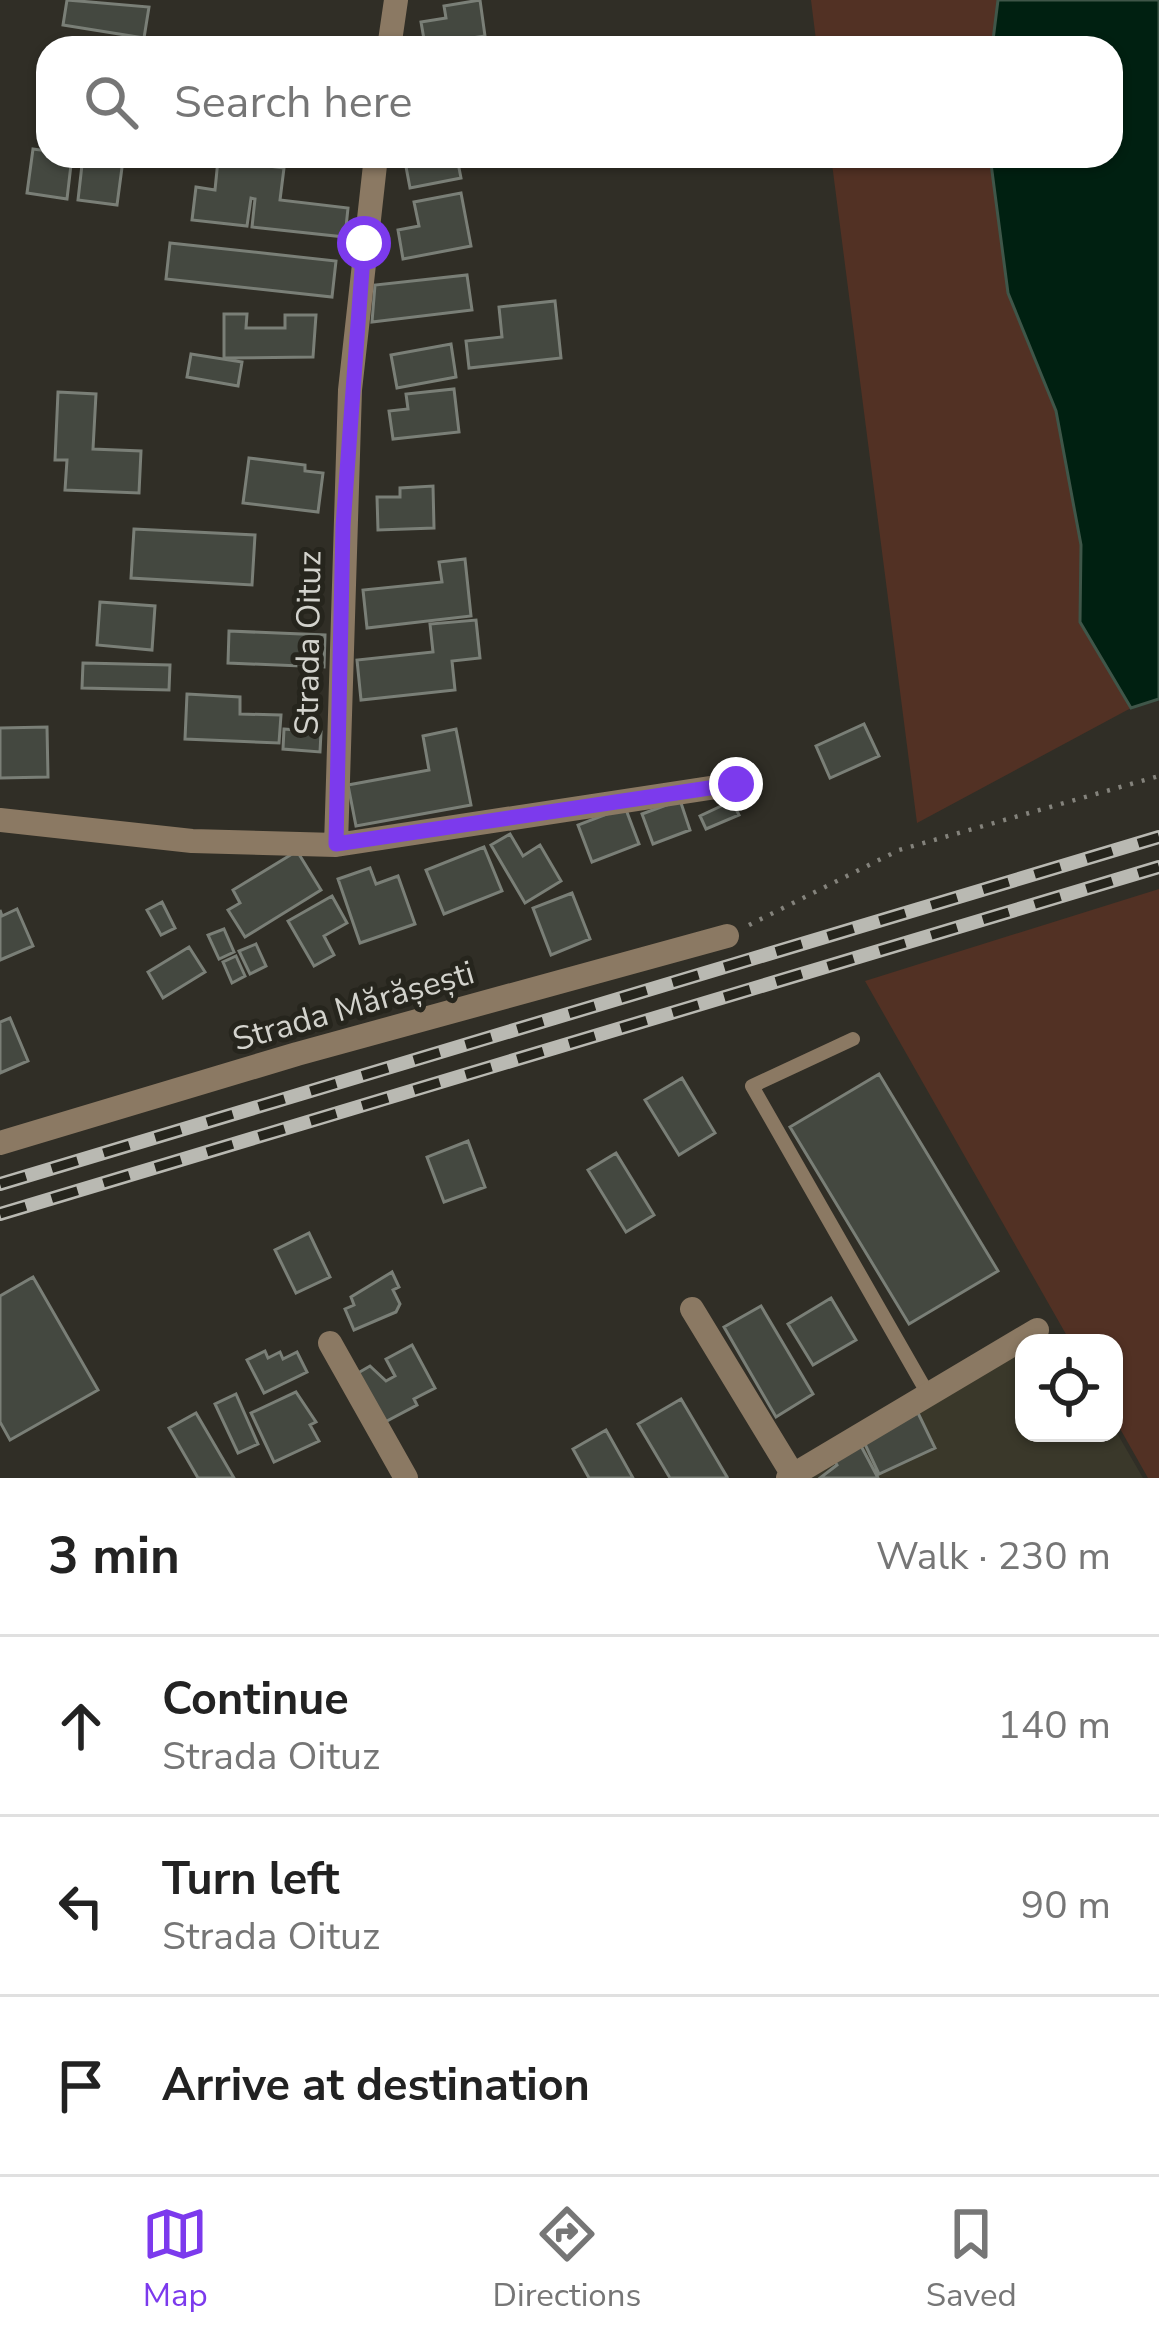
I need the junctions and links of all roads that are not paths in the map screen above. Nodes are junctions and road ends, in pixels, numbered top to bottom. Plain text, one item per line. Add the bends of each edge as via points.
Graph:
1 (396, 0) edge
2 (391, 36) edge
3 (375, 168) edge
4 (736, 784) dead end
5 (0, 820) edge
6 (336, 844) junction
7 (727, 936) road end
8 (854, 1039) dead end
9 (0, 1144) edge
10 (692, 1309) dead end
11 (1037, 1330) dead end
12 (330, 1343) dead end
13 (928, 1394) junction
14 (790, 1476) edge
15 (406, 1478) edge

1 - 2 street
3 - 6 street, Strada Oituz via 350,390
4 - 6 street
5 - 6 street via 192,841
7 - 9 street, Strada Mărășești
8 - 13 lane via 752,1086
10 - 14 street
11 - 13 street
12 - 15 street
13 - 14 street

